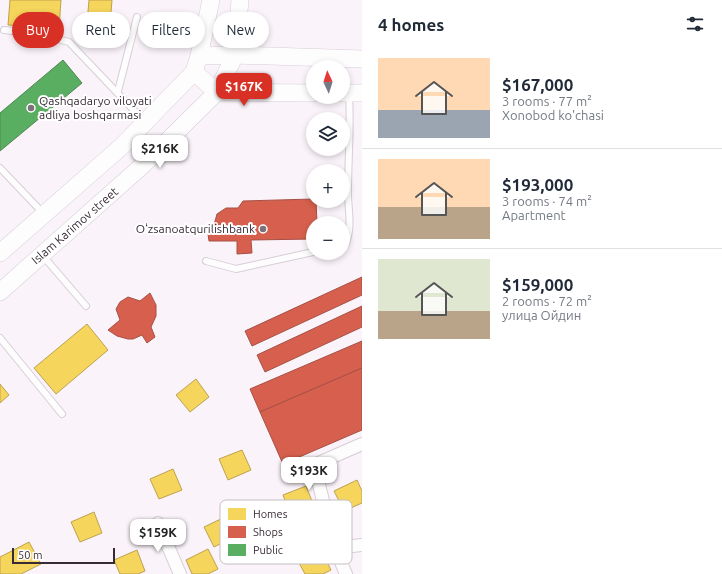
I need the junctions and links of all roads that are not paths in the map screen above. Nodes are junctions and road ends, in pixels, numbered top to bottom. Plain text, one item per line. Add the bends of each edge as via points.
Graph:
1 (211, 0) edge
2 (240, 0) edge
3 (137, 17) dead end
4 (4, 30) dead end
5 (235, 55) junction
6 (199, 56) junction
7 (362, 59) edge
8 (194, 72) junction
9 (118, 91) junction
10 (217, 92) junction
11 (306, 93) edge
12 (351, 93) edge
13 (145, 122) junction
14 (0, 168) edge
15 (45, 214) junction
16 (349, 216) edge
17 (0, 253) edge
18 (42, 254) junction
19 (306, 254) edge
20 (206, 261) dead end
21 (0, 292) edge
22 (86, 306) dead end
23 (0, 338) edge
24 (62, 414) dead end
25 (362, 444) edge
26 (323, 500) edge
27 (158, 523) dead end
28 (362, 545) edge
29 (352, 546) edge
30 (342, 564) edge
31 (180, 574) edge
32 (346, 574) edge

1 - 6 main road
2 - 5 main road, Islam Karimov street
3 - 9 lane
4 - 9 lane via 38,34 69,42
5 - 6 main road
5 - 7 main road
5 - 10 main road, Islam Karimov street
6 - 8 main road
8 - 10 main road
8 - 13 main road
9 - 13 lane
10 - 11 main road
10 - 18 main road, Islam Karimov street via 143,165
12 - 16 lane
13 - 15 main road via 121,147
14 - 15 lane
15 - 17 main road
18 - 21 main road, Islam Karimov street
18 - 22 lane
19 - 20 lane via 236,269
23 - 24 lane
25 - 26 street via 314,465
27 - 31 street
28 - 29 street
30 - 32 street

